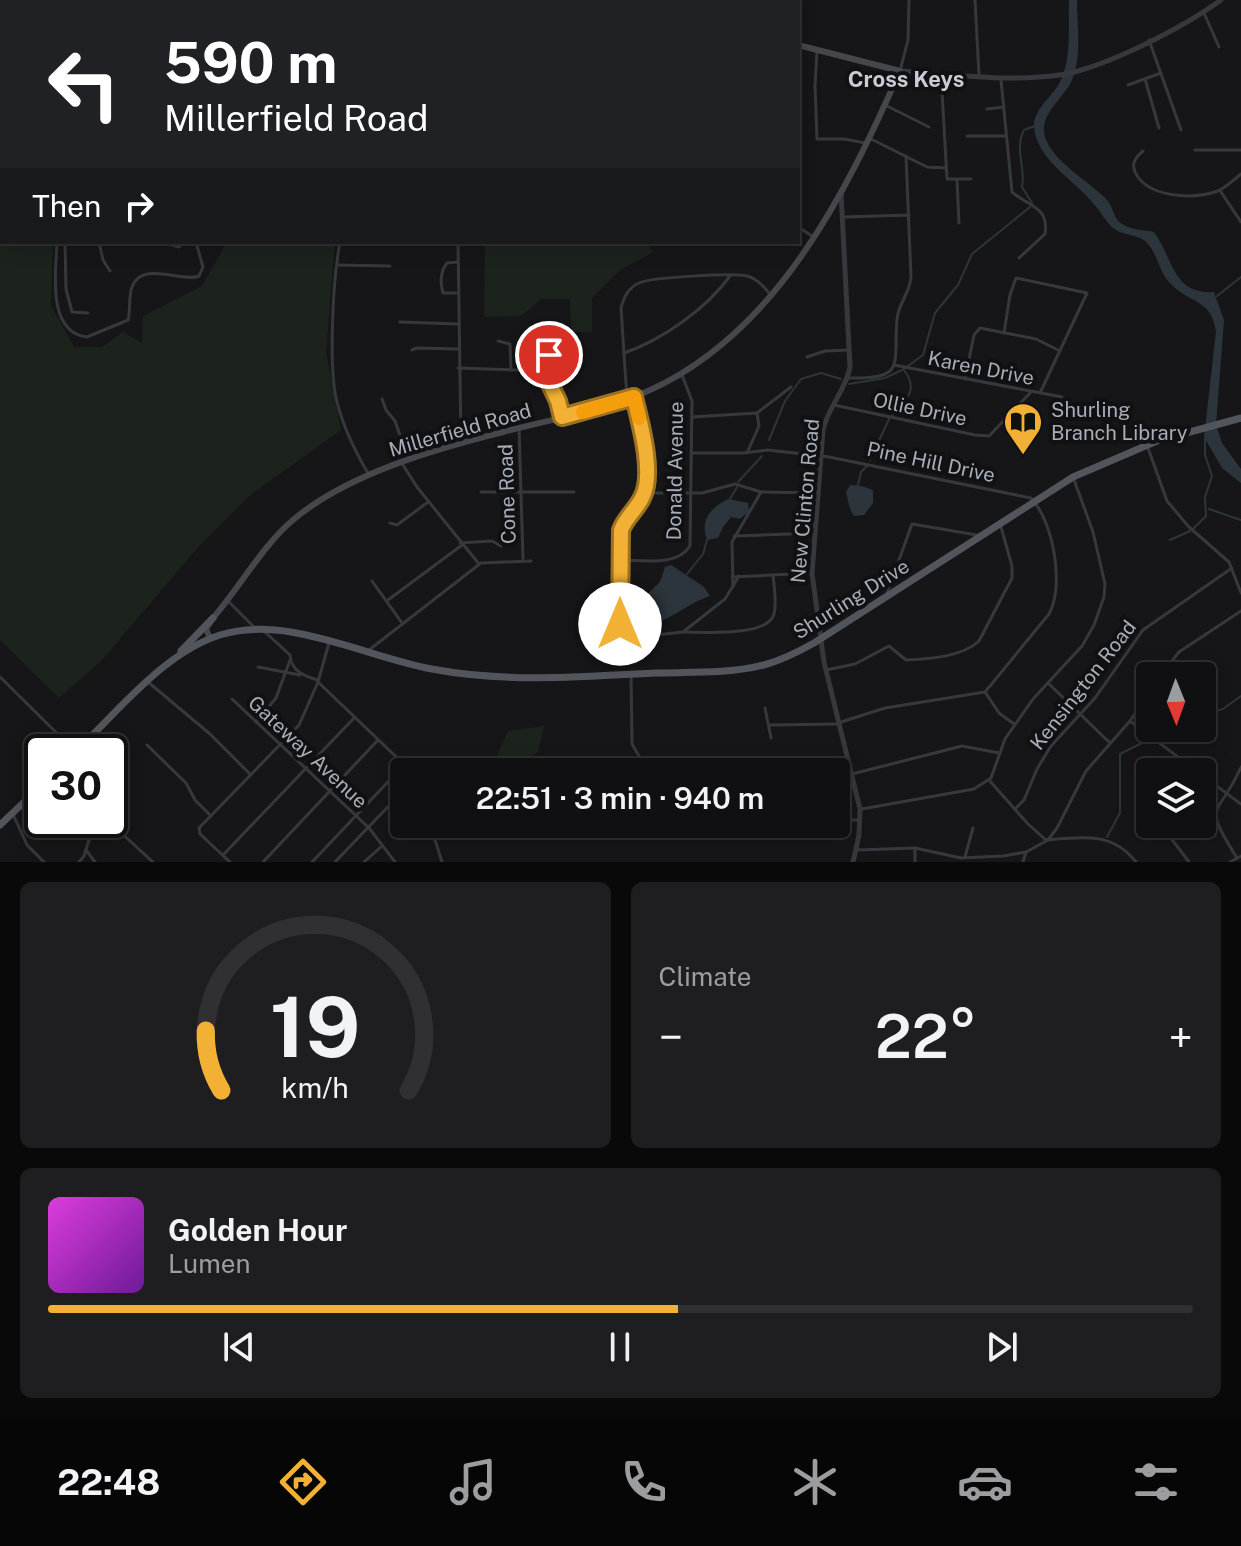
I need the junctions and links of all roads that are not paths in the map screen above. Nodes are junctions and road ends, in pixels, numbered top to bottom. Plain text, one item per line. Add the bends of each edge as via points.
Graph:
1 (909, 0) edge
2 (975, 0) edge
3 (1221, 0) edge
4 (1204, 13) junction
5 (1149, 40) junction
6 (800, 46) edge
7 (1219, 47) dead end
8 (817, 50) junction
9 (900, 71) junction
10 (1161, 73) junction
11 (941, 74) junction
12 (979, 75) junction
13 (1001, 76) junction
14 (1145, 79) junction
15 (1128, 85) dead end
16 (885, 105) junction
17 (1004, 107) junction
18 (987, 109) dead end
19 (929, 127) dead end
20 (1159, 128) dead end
21 (1181, 130) dead end
22 (967, 136) dead end
23 (1006, 136) junction
24 (867, 141) junction
25 (1195, 150) dead end
26 (1241, 150) edge
27 (1143, 151) dead end
28 (906, 156) junction
29 (946, 168) junction
30 (1241, 174) edge
31 (971, 179) dead end
32 (957, 180) junction
33 (841, 190) junction
34 (1220, 191) junction
35 (909, 215) junction
36 (843, 217) junction
37 (1241, 222) edge
38 (959, 223) dead end
39 (800, 228) edge
40 (812, 236) junction
41 (57, 244) edge
42 (65, 244) edge
43 (99, 244) edge
44 (197, 244) edge
45 (340, 244) edge
46 (458, 244) edge
47 (1019, 258) dead end
48 (458, 262) junction
49 (337, 265) junction
50 (390, 266) dead end
51 (110, 271) dead end
52 (730, 276) junction
53 (458, 293) junction
54 (771, 296) junction
55 (88, 313) dead end
56 (400, 322) dead end
57 (458, 324) junction
58 (1004, 333) junction
59 (498, 341) dead end
60 (577, 345) dead end
61 (458, 349) junction
62 (412, 350) dead end
63 (849, 350) junction
64 (1060, 351) junction
65 (623, 354) junction
66 (807, 357) dead end
67 (894, 365) junction
68 (458, 368) junction
69 (511, 370) junction
70 (549, 371) junction
71 (682, 373) junction
72 (848, 378) junction
73 (965, 379) junction
74 (791, 387) dead end
75 (1031, 392) junction
76 (1040, 393) junction
77 (1062, 397) dead end
78 (630, 398) junction
79 (382, 399) dead end
80 (832, 404) junction
81 (757, 413) junction
82 (562, 417) junction
83 (692, 417) junction
84 (1241, 418) edge
85 (519, 427) junction
86 (462, 443) junction
87 (1147, 445) junction
88 (692, 453) junction
89 (747, 453) junction
90 (821, 456) junction
91 (405, 461) junction
92 (369, 475) junction
93 (1073, 477) junction
94 (521, 491) junction
95 (481, 492) dead end
96 (574, 492) dead end
97 (761, 492) junction
98 (644, 493) junction
99 (818, 493) junction
100 (692, 494) junction
101 (1035, 501) junction
102 (428, 502) junction
103 (390, 523) dead end
104 (1000, 523) junction
105 (815, 533) junction
106 (734, 536) junction
107 (981, 536) junction
108 (461, 544) junction
109 (501, 546) dead end
110 (522, 560) junction
111 (621, 560) junction
112 (531, 561) dead end
113 (479, 564) junction
114 (1232, 568) junction
115 (812, 573) junction
116 (773, 575) junction
117 (739, 576) junction
118 (732, 577) junction
119 (372, 581) dead end
120 (733, 588) junction
121 (1241, 593) edge
122 (886, 596) junction
123 (388, 600) junction
124 (228, 601) junction
125 (1241, 611) edge
126 (700, 619) junction
127 (212, 620) junction
128 (403, 624) junction
129 (259, 629) junction
130 (683, 632) junction
131 (705, 632) junction
132 (210, 638) junction
133 (821, 639) junction
134 (329, 643) junction
135 (367, 653) junction
136 (178, 656) junction
137 (290, 660) junction
138 (1171, 662) edge
139 (258, 667) dead end
140 (826, 670) junction
141 (286, 671) junction
142 (631, 674) junction
143 (300, 675) junction
144 (0, 677) edge
145 (318, 681) junction
146 (148, 682) junction
147 (1048, 683) junction
148 (985, 692) junction
149 (232, 699) dead end
150 (765, 708) dead end
151 (1136, 712) edge
152 (1080, 714) junction
153 (355, 717) junction
154 (1130, 721) junction
155 (256, 722) junction
156 (838, 723) junction
157 (1015, 724) junction
158 (769, 725) junction
159 (58, 734) edge
160 (95, 734) edge
161 (771, 738) dead end
162 (378, 740) junction
163 (1109, 742) junction
164 (147, 745) dead end
165 (280, 745) junction
166 (999, 753) junction
167 (397, 758) edge
168 (640, 758) edge
169 (1179, 758) edge
170 (1241, 767) edge
171 (305, 769) junction
172 (852, 774) junction
173 (251, 775) junction
174 (390, 780) edge
175 (989, 780) junction
176 (1216, 786) edge
177 (329, 792) junction
178 (1226, 793) junction
179 (24, 803) edge
180 (1241, 804) edge
181 (390, 805) edge
182 (860, 809) junction
183 (1015, 809) junction
184 (13, 814) junction
185 (211, 816) junction
186 (355, 817) junction
187 (850, 820) edge
188 (860, 820) junction
189 (0, 825) edge
190 (369, 828) junction
191 (973, 828) dead end
192 (91, 838) edge
193 (128, 838) edge
194 (434, 838) edge
195 (1171, 838) edge
196 (1048, 840) junction
197 (383, 845) junction
198 (915, 848) junction
199 (86, 850) junction
200 (857, 850) junction
201 (1026, 852) junction
202 (223, 855) junction
203 (1239, 857) edge
204 (962, 859) edge
205 (44, 862) edge
206 (79, 862) edge
207 (95, 862) edge
208 (153, 862) edge
209 (228, 862) edge
210 (263, 862) edge
211 (312, 862) edge
212 (335, 862) edge
213 (364, 862) edge
214 (395, 862) edge
215 (442, 862) edge
216 (853, 862) edge
217 (915, 862) edge
218 (1023, 862) edge
219 (1136, 862) edge
220 (1189, 862) edge
221 (1230, 862) edge

1 - 9 street via 908,40
2 - 12 street
3 - 4 street
4 - 5 street
4 - 7 street
5 - 10 street
5 - 13 street via 1084,70
6 - 8 main road
8 - 9 main road
8 - 24 street via 817,139
9 - 11 street
9 - 16 main road, Millerfield Road
10 - 14 street
10 - 21 street
11 - 12 street
11 - 29 street
12 - 13 street
13 - 17 street
14 - 15 street
14 - 20 street
16 - 19 street
16 - 24 main road, Millerfield Road
17 - 18 street
17 - 23 street
22 - 23 street
23 - 47 street via 1014,195 1046,219 1045,234
24 - 28 street
24 - 33 main road, Millerfield Road
25 - 26 street
27 - 34 street via 1135,158 1134,169 1155,190
28 - 29 street via 927,167
28 - 35 street
29 - 32 street via 947,179
30 - 34 street
31 - 32 street
32 - 38 street
33 - 36 street, New Clinton Road
33 - 40 main road, Millerfield Road
34 - 37 street
35 - 36 street
35 - 67 street via 911,283 898,315
36 - 63 street, New Clinton Road
39 - 40 street
40 - 54 main road, Millerfield Road
41 - 44 street via 56,305 73,331 87,337 128,320 132,288 139,279 160,273 199,276 203,267
42 - 55 street via 72,312
43 - 51 street
45 - 49 street
46 - 48 street
48 - 53 street
48 - 53 street via 447,263 441,279 443,293
49 - 50 street
49 - 92 street via 336,399
52 - 54 street via 753,279
52 - 65 street via 691,315
52 - 65 street via 652,279 633,287 621,308
53 - 57 street
54 - 71 main road, Millerfield Road via 727,341
56 - 57 street
57 - 61 street
58 - 64 street via 1036,339
58 - 64 street via 1016,278 1087,293
58 - 73 street via 976,330
59 - 69 street via 510,344
60 - 70 street via 551,350
61 - 62 street
61 - 68 street
63 - 66 street
63 - 72 street, New Clinton Road
64 - 76 street
65 - 78 street
67 - 72 street via 880,377
67 - 73 street, Karen Drive
68 - 69 street
68 - 86 street
69 - 70 street
70 - 82 street
71 - 78 main road, Millerfield Road
71 - 83 street, Donald Avenue
72 - 80 street, New Clinton Road
73 - 75 street, Karen Drive
74 - 81 street
75 - 76 street, Karen Drive
75 - 80 street, Ollie Drive via 989,436
76 - 77 street, Karen Drive
78 - 82 main road, Millerfield Road
78 - 98 street via 645,444
79 - 91 street via 395,421
80 - 90 street, New Clinton Road
81 - 83 street
81 - 89 street via 759,426
82 - 85 main road, Millerfield Road
83 - 88 street, Donald Avenue
84 - 87 main road, Shurling Drive
85 - 86 main road, Millerfield Road
85 - 94 street, Cone Road
86 - 91 main road, Millerfield Road
87 - 93 main road, Shurling Drive
87 - 114 street via 1167,501
88 - 89 street, Pine Hill Drive
88 - 100 street, Donald Avenue
89 - 90 street, Pine Hill Drive
90 - 99 street, New Clinton Road
90 - 101 street, Pine Hill Drive
91 - 92 main road, Millerfield Road
91 - 102 street
92 - 124 main road, Millerfield Road via 291,522
93 - 101 main road, Shurling Drive
93 - 147 street via 1093,532 1105,593 1089,635
94 - 95 street
94 - 96 street
94 - 110 street, Cone Road
97 - 99 street
97 - 100 street via 733,484
97 - 106 street
98 - 100 street
98 - 111 street via 622,527
99 - 105 street, New Clinton Road
100 - 111 street, Donald Avenue via 692,537 685,554 671,560
101 - 104 main road, Shurling Drive
101 - 148 street via 1049,531 1054,602
102 - 103 street via 397,525
102 - 108 street
104 - 107 main road, Shurling Drive
104 - 140 street via 1012,578 972,647 906,660 889,646 855,664
105 - 106 street
105 - 115 street, New Clinton Road
106 - 118 street
107 - 122 main road, Shurling Drive
107 - 122 street via 912,524
108 - 109 street via 492,541
108 - 113 street
108 - 123 street
110 - 112 street
110 - 113 street
111 - 130 street via 621,635
113 - 128 street
114 - 121 street
114 - 152 street, Kensington Road via 1143,630
115 - 116 street
115 - 133 street, New Clinton Road
116 - 117 street
116 - 131 street via 774,613 768,623 753,630
117 - 118 street
117 - 120 street
118 - 120 street
119 - 123 street
120 - 126 street
122 - 133 main road, Shurling Drive
123 - 128 street
124 - 127 main road, Millerfield Road
124 - 129 street
125 - 138 street
126 - 130 street
126 - 131 street
127 - 132 main road
127 - 136 main road
128 - 135 street
129 - 132 main road, Shurling Drive
129 - 134 main road, Shurling Drive
129 - 137 street
130 - 131 street
132 - 136 main road
133 - 140 street, New Clinton Road
133 - 142 main road, Shurling Drive via 786,657 746,668
134 - 135 main road, Shurling Drive
134 - 145 street
135 - 142 main road, Shurling Drive via 476,676
136 - 146 main road
137 - 141 street
137 - 143 street
139 - 141 street, Gateway Avenue
140 - 156 street, New Clinton Road
141 - 143 street, Gateway Avenue
141 - 155 street via 276,698
142 - 168 street via 632,744
143 - 145 street, Gateway Avenue
144 - 159 street
145 - 153 street
145 - 165 street via 303,719
146 - 160 main road
146 - 173 street
147 - 152 street
147 - 157 street
148 - 156 street via 885,708
148 - 157 street via 999,713
149 - 155 street, Gateway Avenue
150 - 158 street
151 - 154 street
152 - 163 street
152 - 183 street, Kensington Road via 1051,746
153 - 162 street
153 - 171 street
154 - 163 street
154 - 169 street
155 - 165 street, Gateway Avenue
156 - 158 street
156 - 172 street, New Clinton Road
157 - 166 street
158 - 161 street
162 - 167 street
162 - 177 street
163 - 196 street via 1084,774
164 - 185 street
165 - 171 street, Gateway Avenue
165 - 173 street
166 - 172 street via 962,746
166 - 175 street
170 - 178 street
171 - 177 street, Gateway Avenue
171 - 202 street
172 - 182 street, New Clinton Road
173 - 185 street
174 - 186 street
175 - 182 street via 974,789
175 - 183 street
176 - 178 street
177 - 186 street, Gateway Avenue
177 - 210 street
178 - 180 street
178 - 203 street via 1215,818
179 - 184 main road
181 - 190 street
182 - 188 street, New Clinton Road
183 - 196 street
184 - 189 main road
184 - 205 street via 26,843
185 - 202 street via 198,830
186 - 190 street, Gateway Avenue
186 - 211 street
187 - 188 street
188 - 200 street, New Clinton Road
190 - 197 street, Gateway Avenue
190 - 212 street
191 - 204 street
192 - 199 street
193 - 208 street
194 - 215 street
195 - 220 street
196 - 201 street
196 - 219 street via 1103,838
197 - 213 street
197 - 214 street, Gateway Avenue
198 - 200 street
198 - 204 street
198 - 217 street
199 - 206 street
199 - 207 street
200 - 216 street, New Clinton Road
201 - 204 street
201 - 218 street
202 - 209 street
203 - 221 street

